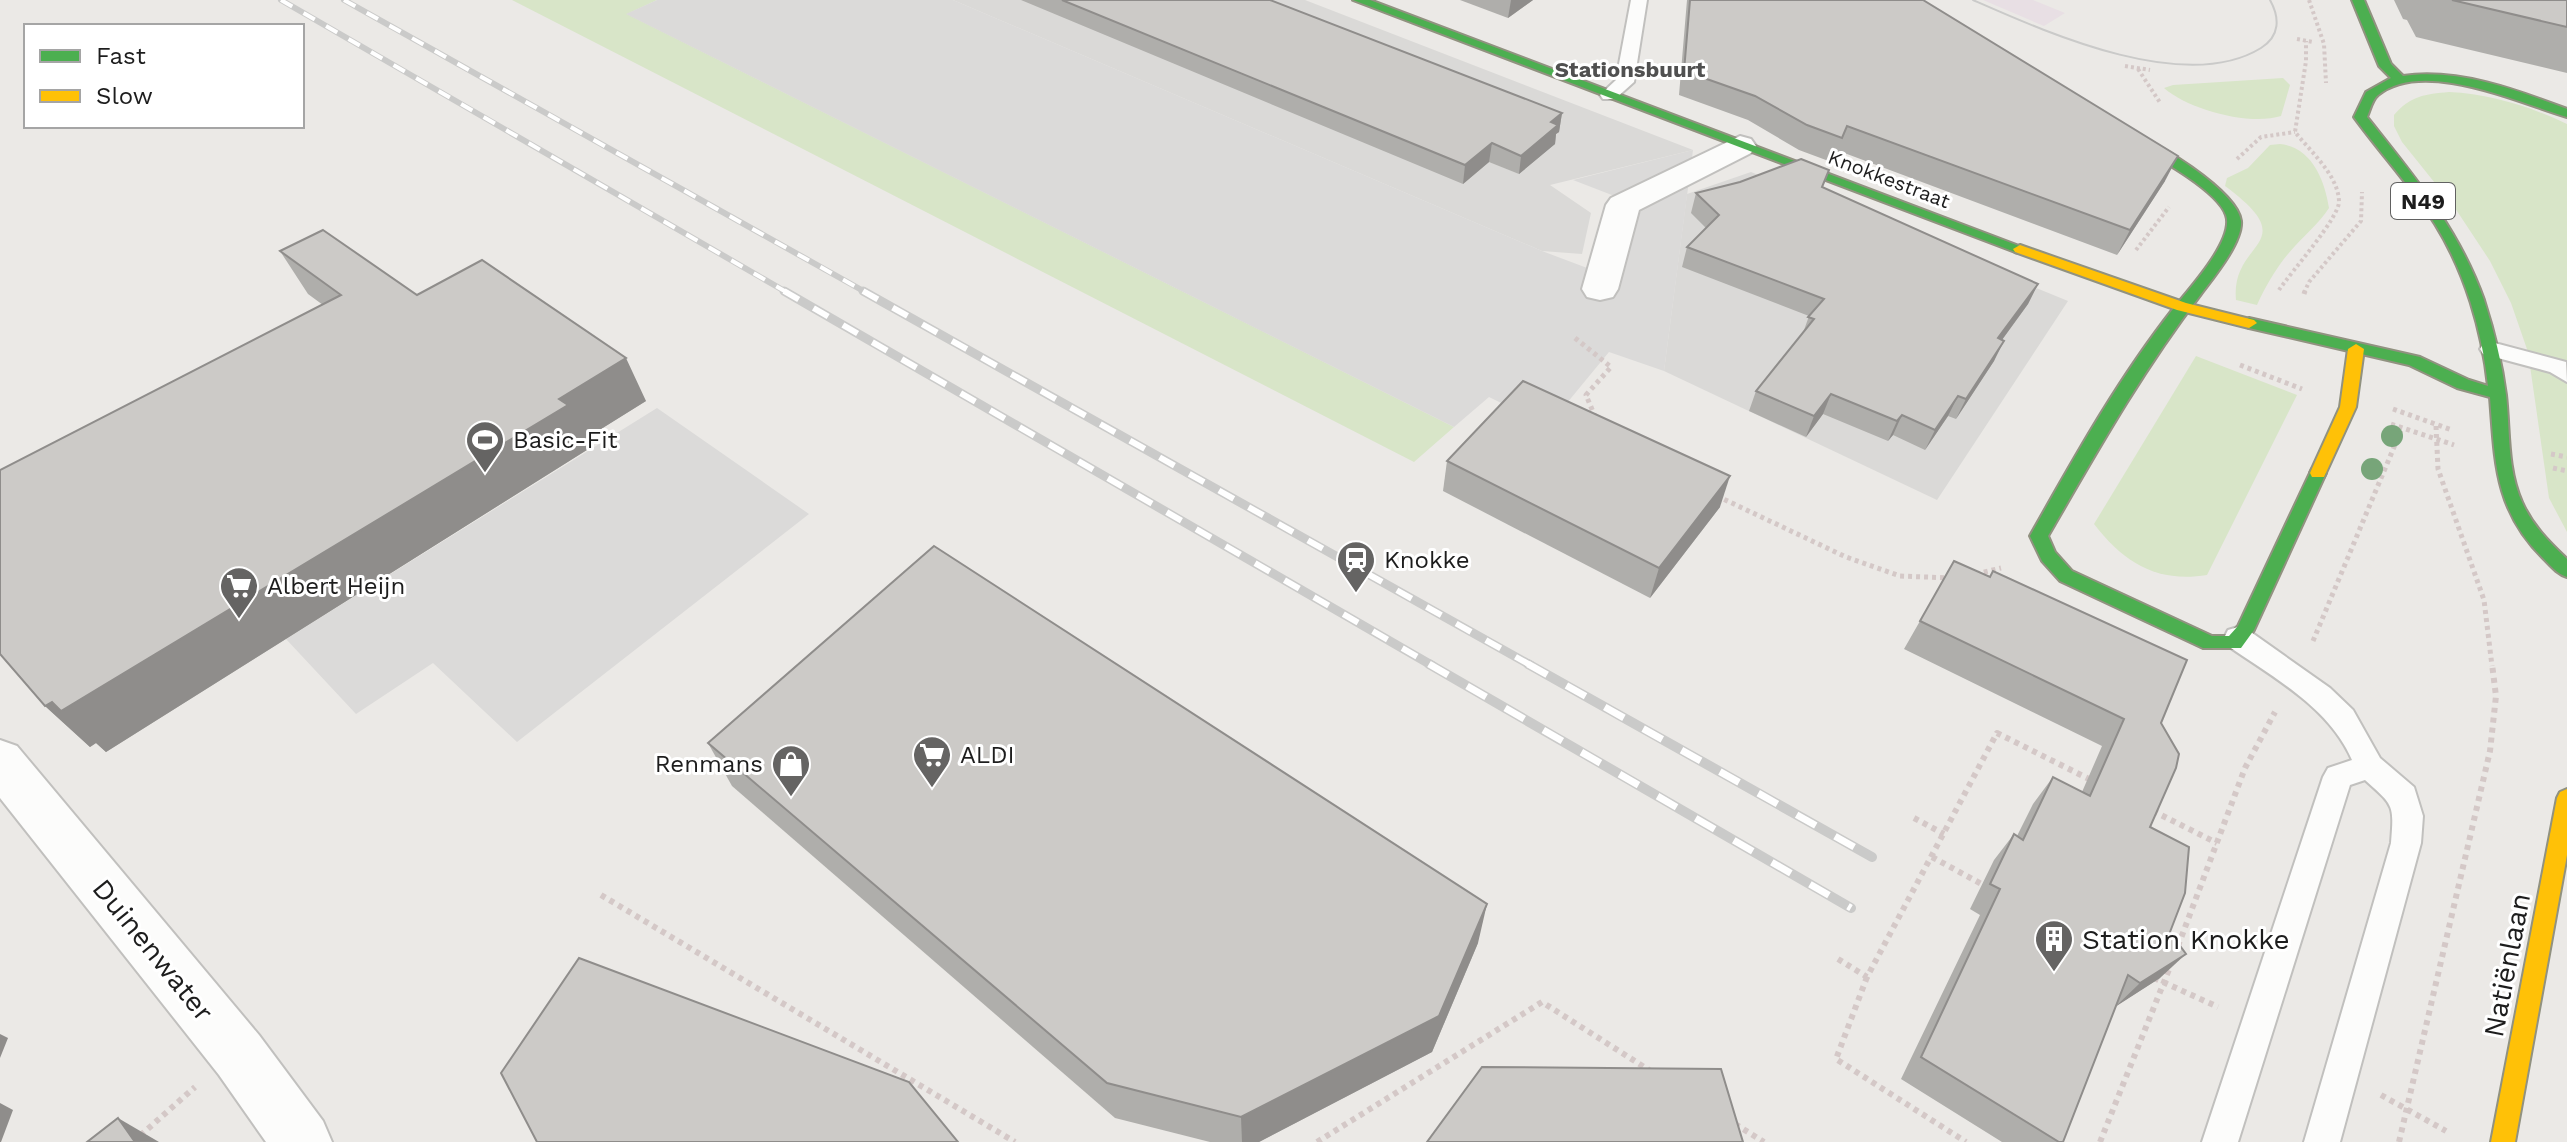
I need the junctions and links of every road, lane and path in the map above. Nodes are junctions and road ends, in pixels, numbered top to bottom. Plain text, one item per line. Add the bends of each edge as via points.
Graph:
1 (1359, 0) edge
2 (1639, 0) edge
3 (2309, 0) edge
4 (2358, 0) edge
5 (2297, 39) dead end
6 (2306, 41) junction
7 (2313, 42) dead end
8 (2125, 66) dead end
9 (2150, 70) dead end
10 (2400, 80) junction
11 (2326, 85) dead end
12 (1609, 95) junction
13 (2567, 113) edge
14 (2105, 121) edge
15 (1740, 146) junction
16 (2356, 181) dead end
17 (1600, 289) dead end
18 (2277, 294) dead end
19 (2182, 307) junction
20 (2287, 333) junction
21 (1575, 338) dead end
22 (2356, 349) junction
23 (2484, 350) junction
24 (2450, 356) dead end
25 (2229, 360) dead end
26 (2414, 361) junction
27 (2567, 374) edge
28 (2306, 390) dead end
29 (2498, 394) junction
30 (2379, 419) dead end
31 (1598, 422) edge
32 (2436, 426) dead end
33 (2402, 428) junction
34 (2419, 435) dead end
35 (1708, 491) edge
36 (2048, 556) junction
37 (2567, 570) edge
38 (1973, 574) edge
39 (1958, 578) edge
40 (2325, 580) dead end
41 (2335, 585) junction
42 (2238, 638) junction
43 (2310, 649) dead end
44 (2278, 708) dead end
45 (0, 761) edge
46 (2369, 766) junction
47 (2093, 781) edge
48 (2567, 798) edge
49 (2148, 809) edge
50 (1914, 818) dead end
51 (1944, 834) junction
52 (2217, 843) junction
53 (1932, 857) junction
54 (1996, 892) edge
55 (601, 895) dead end
56 (1838, 959) dead end
57 (2142, 972) edge
58 (1867, 977) junction
59 (2164, 983) junction
60 (2257, 1027) junction
61 (239, 1055) junction
62 (2341, 1073) junction
63 (1659, 1076) edge
64 (2407, 1109) junction
65 (1725, 1117) edge
66 (2455, 1135) dead end
67 (133, 1142) edge
68 (302, 1142) edge
69 (1015, 1142) edge
70 (1317, 1142) edge
71 (1764, 1142) edge
72 (1966, 1142) edge
73 (2100, 1142) edge
74 (2220, 1142) edge
75 (2322, 1142) edge
76 (2399, 1142) edge
77 (2503, 1142) edge

1 - 12 street, Knokkestraat
2 - 12 lane via 1625,82
3 - 11 path via 2324,44
4 - 10 street via 2385,66
5 - 6 path
6 - 7 path
6 - 18 path via 2295,132 2328,170 2341,205 2335,222 2292,267
8 - 9 path
10 - 13 street, N49 via 2486,85
10 - 23 street, N49 via 2363,100 2360,117 2461,260
12 - 15 street, Knokkestraat
14 - 19 street via 2197,178 2234,216 2235,232
15 - 17 street via 1623,205
15 - 19 street, Knokkestraat
16 - 20 path via 2362,193 2361,221 2309,282
19 - 20 street, Knokkestraat
19 - 36 street via 2155,341 2039,536
20 - 22 street, Knokkestraat
21 - 31 path via 1611,367 1586,395
22 - 26 street, Knokkestraat
22 - 42 street via 2348,407
23 - 27 lane via 2558,367
23 - 29 street, N49
24 - 26 street, Knokkestraat
25 - 28 path
26 - 29 street, Knokkestraat
29 - 37 street, N49 via 2508,496 2538,545
30 - 33 path
32 - 64 path via 2438,469 2484,600 2496,696 2490,751
33 - 34 path
33 - 41 path
35 - 39 path via 1846,557 1900,576
36 - 38 path
36 - 42 street via 2066,576 2210,643 2234,643
40 - 41 path
41 - 43 path
42 - 46 lane via 2343,718
44 - 52 path via 2245,768
45 - 61 street, Duinenwater
46 - 60 lane via 2338,777
46 - 62 lane via 2404,796 2406,843
47 - 51 path via 1997,733
48 - 77 street, Natiënlaan
49 - 52 path
50 - 51 path
51 - 53 path
52 - 59 path
53 - 54 path
53 - 58 path
55 - 69 path
56 - 58 path
57 - 59 path
58 - 72 path via 1836,1059
59 - 60 path
59 - 73 path
60 - 74 lane
61 - 67 path
61 - 68 street, Duinenwater
62 - 64 path
62 - 75 lane
63 - 70 path via 1542,1002
64 - 66 path
64 - 76 path
65 - 71 path

